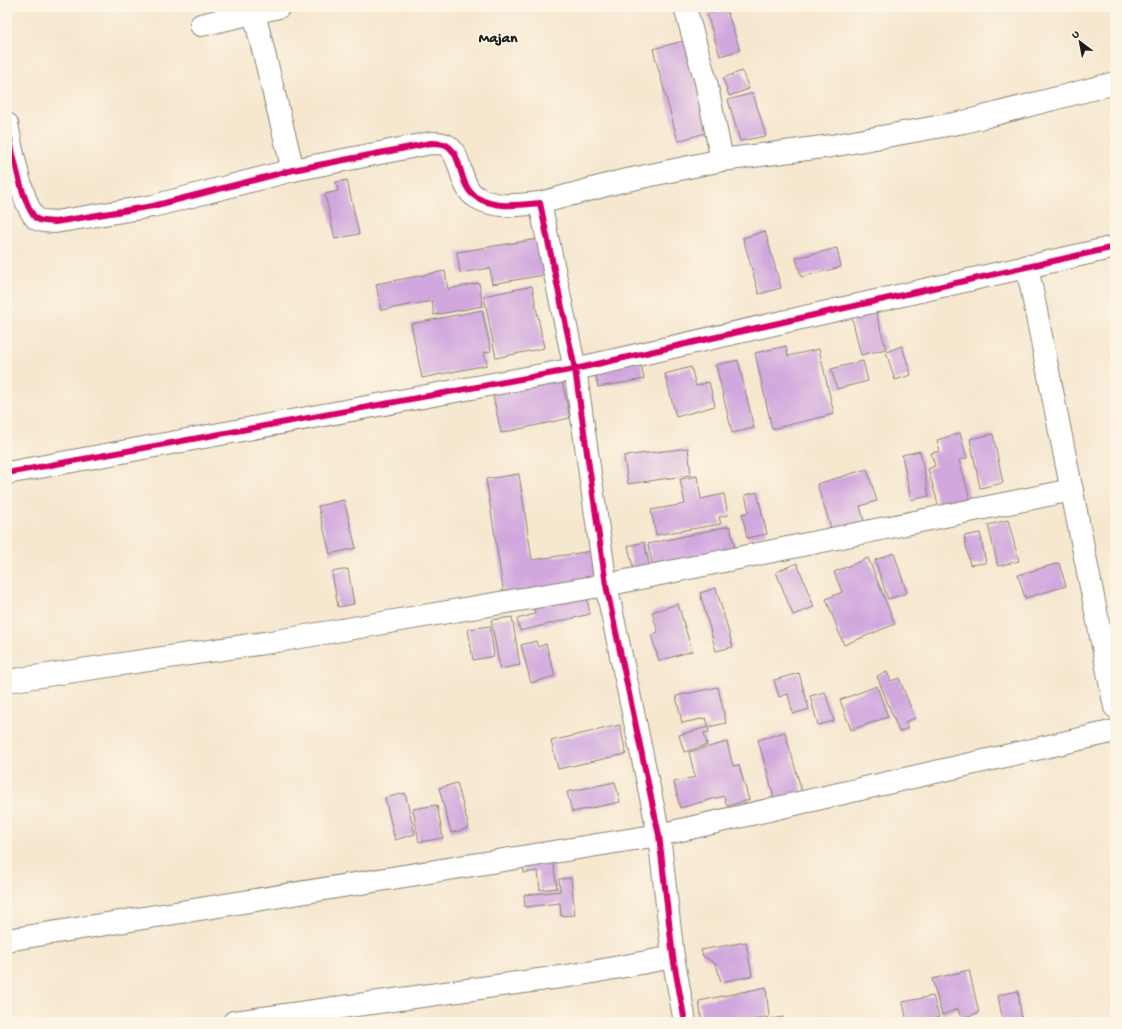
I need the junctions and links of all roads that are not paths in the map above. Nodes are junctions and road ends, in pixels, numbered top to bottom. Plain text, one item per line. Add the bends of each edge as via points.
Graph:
1 (279, 7) edge
2 (685, 7) edge
3 (254, 13) junction
4 (201, 25) dead end
5 (1115, 83) edge
6 (7, 124) edge
7 (10, 155) edge
8 (722, 160) junction
9 (293, 170) junction
10 (540, 203) junction
11 (1115, 247) edge
12 (1027, 266) junction
13 (575, 369) junction
14 (7, 473) edge
15 (1072, 490) junction
16 (606, 585) junction
17 (7, 681) edge
18 (1115, 707) edge
19 (1115, 731) edge
20 (659, 835) junction
21 (7, 940) edge
22 (673, 957) junction
23 (234, 1022) edge
24 (685, 1022) edge

1 - 3 street
2 - 8 street via 706,82
3 - 4 street
3 - 9 street
5 - 8 street via 964,122 831,146
6 - 7 street
7 - 9 street via 29,211 36,219 55,222 152,206
8 - 10 street via 618,182
9 - 10 street via 431,143 446,145 456,155 465,185 475,197 494,204
10 - 13 street
11 - 12 street
12 - 13 street
12 - 15 street
13 - 14 street
13 - 16 street
15 - 16 street
15 - 18 street
16 - 17 street via 271,642
16 - 20 street
19 - 20 street
20 - 21 street
20 - 22 street
22 - 23 street via 582,974
22 - 24 street

